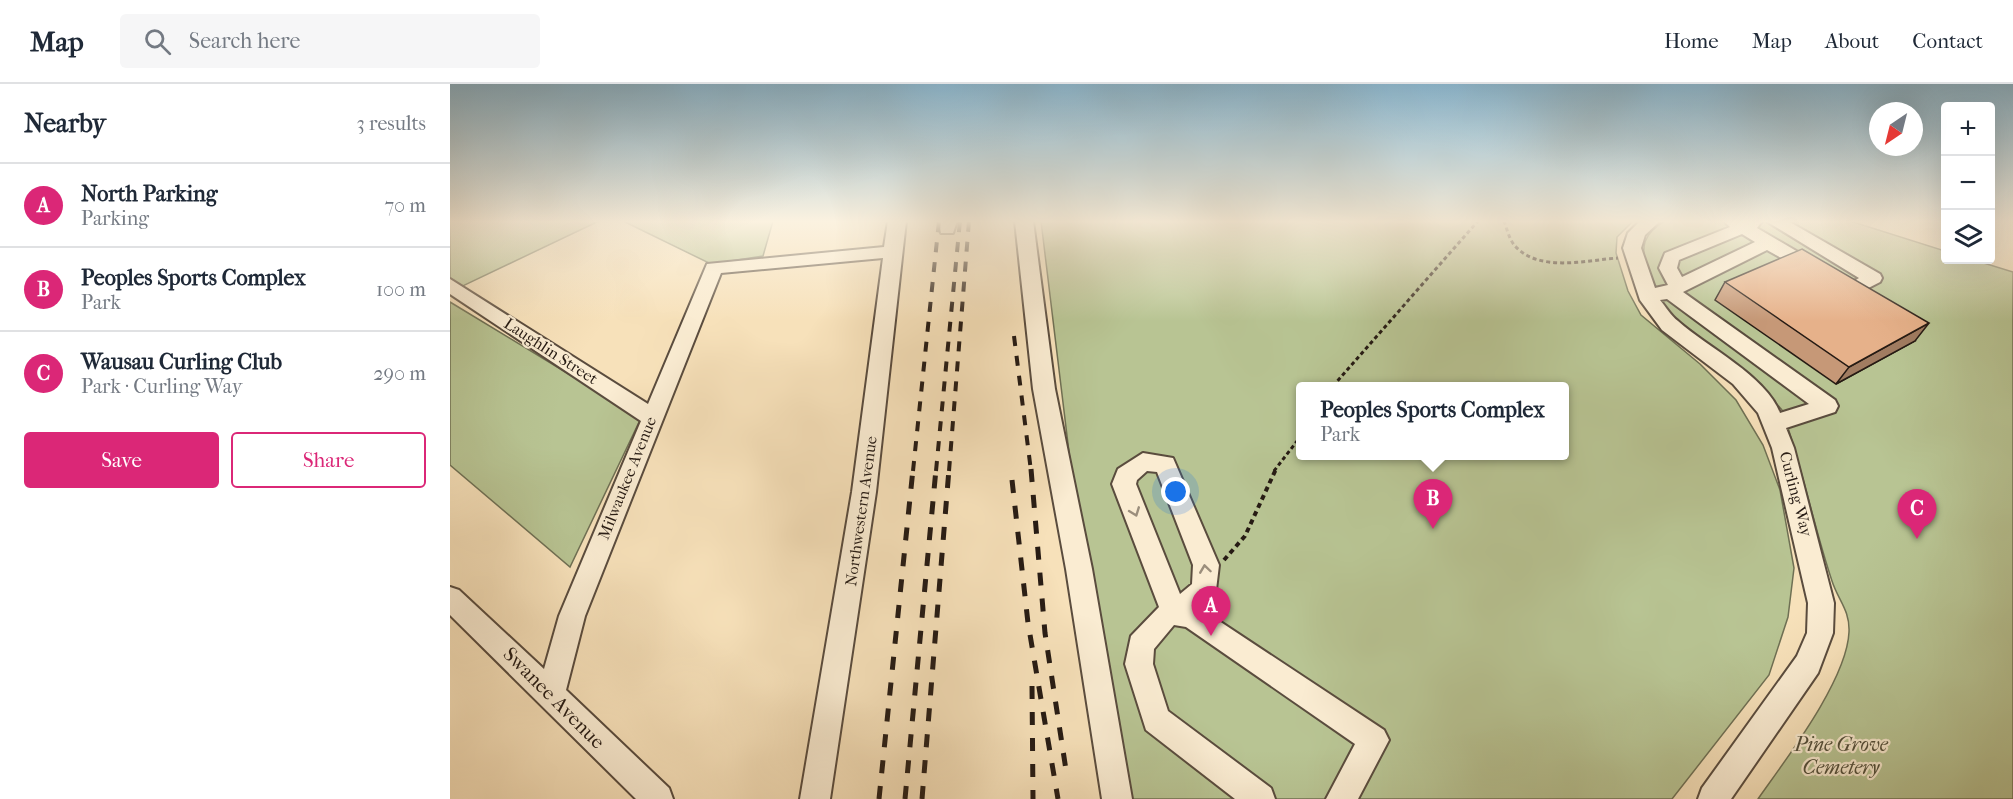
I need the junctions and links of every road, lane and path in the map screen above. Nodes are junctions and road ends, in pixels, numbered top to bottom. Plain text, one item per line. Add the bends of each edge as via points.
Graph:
1 (866, 254) edge
2 (892, 254) edge
3 (1028, 254) edge
4 (1449, 254) edge
5 (1528, 254) edge
6 (1634, 254) edge
7 (1677, 254) edge
8 (1744, 254) edge
9 (1788, 254) edge
10 (1832, 254) edge
11 (1635, 259) junction
12 (450, 285) edge
13 (1665, 291) junction
14 (1337, 382) edge
15 (651, 417) junction
16 (1775, 423) junction
17 (1296, 442) edge
18 (1206, 574) junction
19 (450, 598) edge
20 (1174, 612) junction
21 (551, 692) junction
22 (658, 799) edge
23 (815, 799) edge
24 (1117, 799) edge
25 (1260, 799) edge
26 (1341, 799) edge
27 (1713, 799) edge

1 - 15 street, Milwaukee Avenue via 714,268
2 - 23 street, Northwestern Avenue via 853,572
3 - 24 street via 1046,401 1079,568
4 - 14 path
5 - 11 path via 1549,261
6 - 11 street, Curling Way
7 - 13 street via 1671,257
8 - 13 street
9 - 10 street via 1851,291 1873,278
11 - 13 street, Curling Way
12 - 15 street, Laughlin Street
13 - 16 street, Curling Way via 1657,312 1749,387
13 - 16 street via 1827,406
15 - 21 street, Milwaukee Avenue via 572,616
16 - 27 street, Curling Way via 1818,580 1820,633 1808,664
17 - 18 path via 1271,475 1239,545
18 - 20 street via 1203,590
18 -> 20 street via 1206,565 1164,464 1143,462 1133,468 1124,484
19 - 21 street, Swanee Avenue
20 - 25 street via 1141,645 1139,664 1156,720
20 - 26 street via 1194,618 1374,740
21 - 22 street, Swanee Avenue via 566,712

